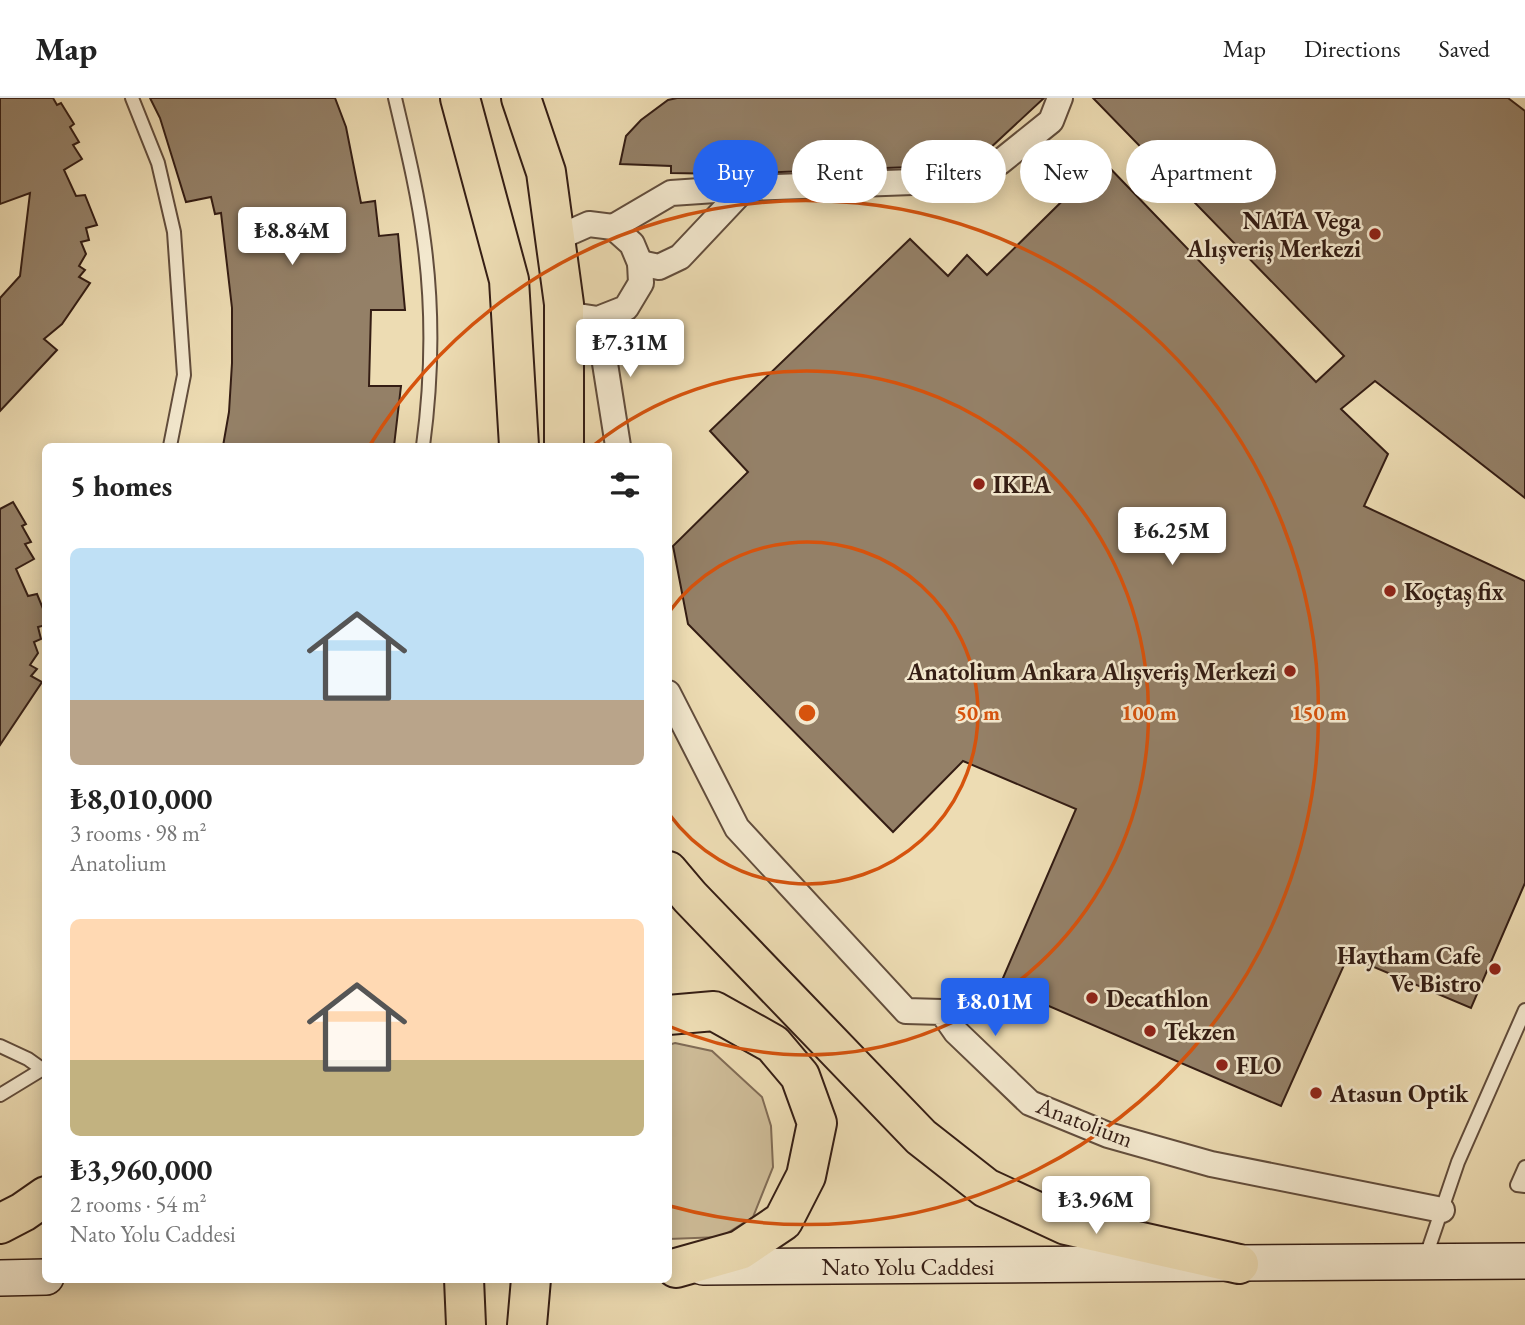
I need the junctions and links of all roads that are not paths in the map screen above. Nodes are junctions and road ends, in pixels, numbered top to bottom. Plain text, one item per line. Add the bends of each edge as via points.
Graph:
1 (132, 98) edge
2 (395, 98) edge
3 (460, 98) edge
4 (521, 98) edge
5 (1060, 98) edge
6 (778, 187) edge
7 (693, 192) edge
8 (732, 203) edge
9 (613, 227) junction
10 (555, 239) junction
11 (640, 262) junction
12 (581, 316) junction
13 (171, 443) edge
14 (423, 443) edge
15 (519, 443) edge
16 (564, 443) edge
17 (617, 443) edge
18 (672, 701) edge
19 (672, 876) edge
20 (1525, 1010) edge
21 (672, 1015) edge
22 (0, 1046) edge
23 (42, 1067) edge
24 (42, 1069) edge
25 (0, 1095) edge
26 (1525, 1167) edge
27 (1525, 1186) edge
28 (42, 1199) edge
29 (1442, 1210) junction
30 (0, 1224) edge
31 (1525, 1261) edge
32 (1424, 1263) junction
33 (1239, 1264) junction
34 (672, 1268) edge
35 (42, 1277) edge
36 (0, 1278) edge
37 (464, 1283) edge
38 (531, 1283) edge
39 (466, 1325) edge
40 (527, 1325) edge

1 - 13 lane via 158,163 174,232 184,375
2 - 14 lane via 424,241 429,377
3 - 15 main road via 509,280
4 - 10 main road via 546,172
5 - 6 street via 1051,121 1000,162 940,181
7 - 9 street via 671,193
8 - 11 street via 680,257 659,267
9 - 10 street via 589,224
9 - 11 street via 632,244
10 - 12 main road
11 - 12 street via 641,283 626,309
12 - 16 main road
12 - 17 street
18 - 29 street, Anatolium via 737,828 906,1011 942,1012 956,1032 1030,1103 1108,1135 1210,1164
19 - 33 main road via 921,1137 986,1188 1066,1225
20 - 29 lane via 1458,1162
21 - 34 main road via 714,1011 773,1044 800,1076 817,1123 806,1176 783,1221 740,1250
22 - 23 lane
24 - 25 lane
26 - 27 lane via 1517,1185
28 - 30 main road
29 - 32 lane
31 - 32 main road, Nato Yolu Caddesi
32 - 33 main road, Nato Yolu Caddesi
33 - 34 main road, Nato Yolu Caddesi
35 - 36 main road
37 - 39 main road
38 - 40 main road

